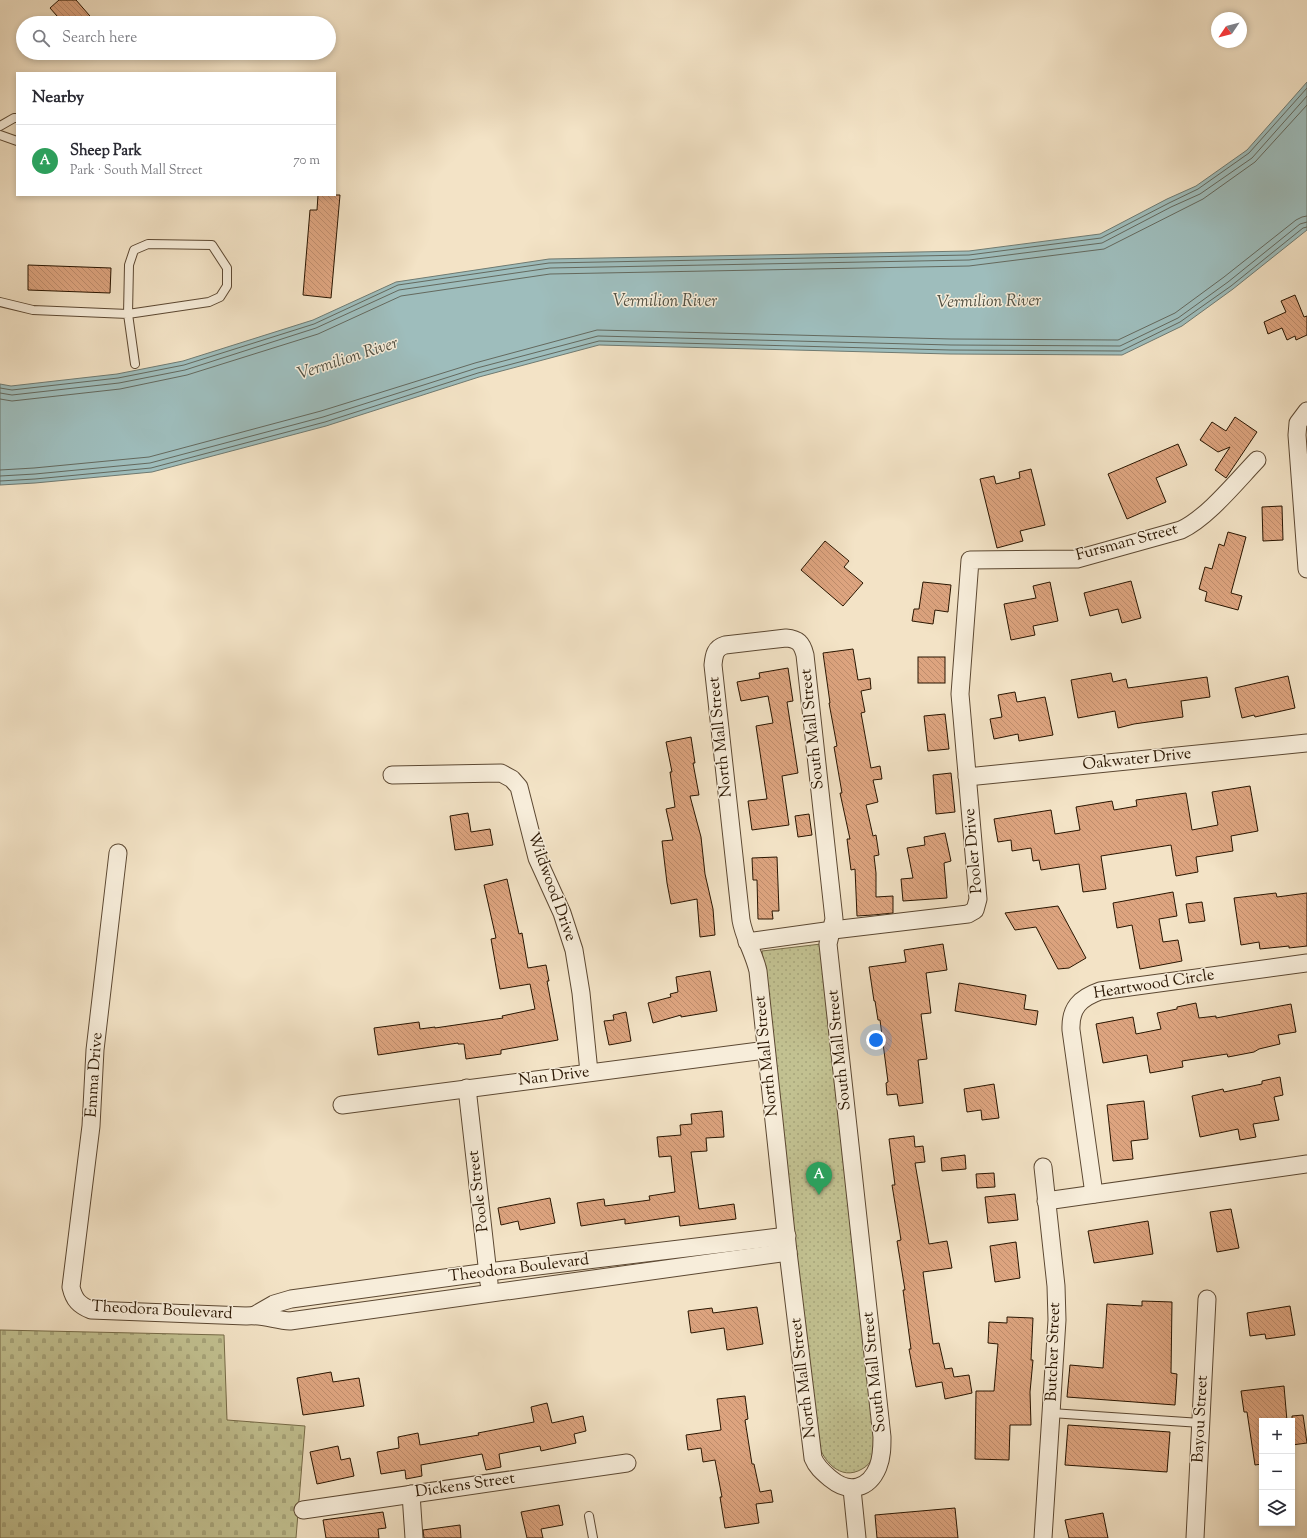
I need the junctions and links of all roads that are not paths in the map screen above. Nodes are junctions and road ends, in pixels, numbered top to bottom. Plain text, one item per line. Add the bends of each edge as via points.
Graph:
1 (16, 118) edge
2 (0, 126) edge
3 (0, 134) edge
4 (16, 141) edge
5 (0, 302) edge
6 (128, 314) junction
7 (135, 364) dead end
8 (1307, 411) edge
9 (1257, 460) dead end
10 (970, 560) joint
11 (1307, 569) edge
12 (758, 640) joint
13 (1307, 743) edge
14 (392, 775) dead end
15 (967, 777) junction
16 (118, 853) dead end
17 (832, 930) junction
18 (747, 942) junction
19 (1307, 963) edge
20 (766, 1050) junction
21 (589, 1072) junction
22 (467, 1088) junction
23 (342, 1105) dead end
24 (1307, 1164) edge
25 (1043, 1167) dead end
26 (1094, 1194) junction
27 (1046, 1201) junction
28 (788, 1244) junction
29 (488, 1272) junction
30 (490, 1293) junction
31 (73, 1296) joint
32 (1207, 1299) dead end
33 (255, 1315) junction
34 (1051, 1413) junction
35 (1201, 1423) junction
36 (627, 1463) dead end
37 (852, 1489) junction
38 (412, 1494) junction
39 (303, 1510) dead end
40 (589, 1516) dead end
41 (414, 1538) edge
42 (593, 1538) edge
43 (857, 1538) edge
44 (1043, 1538) edge
45 (1195, 1538) edge

1 - 2 lane
3 - 4 lane
5 - 6 lane via 33,310
6 - 6 lane via 209,302 220,297 227,286 227,268 212,245 148,244 134,250 129,265
6 - 7 lane
8 - 11 street via 1298,423 1297,434
9 - 10 street, Fursman Street via 1196,522 1181,530 1077,559
10 - 15 street, Pooler Drive via 960,694
12 - 17 street, South Mall Street via 794,638 803,648 834,912
12 - 18 street, North Mall Street via 720,646 716,651 713,665 740,905
13 - 15 street, Oakwater Drive
14 - 21 street, Wildwood Drive via 501,773 512,779 519,787 537,858 562,913 574,950
15 - 17 street, Pooler Drive via 978,899 975,910 968,914
16 - 31 street, Emma Drive via 95,1050 91,1126 71,1287
17 - 18 street, Pooler Drive
17 - 37 street, South Mall Street via 828,944 882,1437 881,1457 874,1475 862,1486
18 - 20 street, North Mall Street via 758,971
19 - 26 street, Heartwood Circle via 1100,991 1088,995 1078,1003 1070,1022
20 - 21 street, Nan Drive
20 - 28 street, North Mall Street
21 - 22 street, Nan Drive
22 - 23 street, Nan Drive
22 - 29 street, Poole Street
24 - 26 street
25 - 27 street, Butcher Street
26 - 27 street
27 - 34 street, Butcher Street via 1056,1286 1057,1320
28 - 29 street, Theodora Boulevard
28 - 30 street, Theodora Boulevard
28 - 37 street, North Mall Street via 813,1458 816,1465 834,1482
29 - 30 street, Poole Street
29 - 33 street, Theodora Boulevard via 291,1299 274,1304
30 - 33 street, Theodora Boulevard via 290,1321
31 - 33 street, Theodora Boulevard via 83,1307 91,1310
32 - 35 street, Bayou Street
34 - 35 lane
34 - 44 street, Butcher Street
35 - 45 street, Bayou Street
36 - 38 street, Dickens Street
37 - 43 street
38 - 39 street, Dickens Street
38 - 41 street
40 - 42 lane

